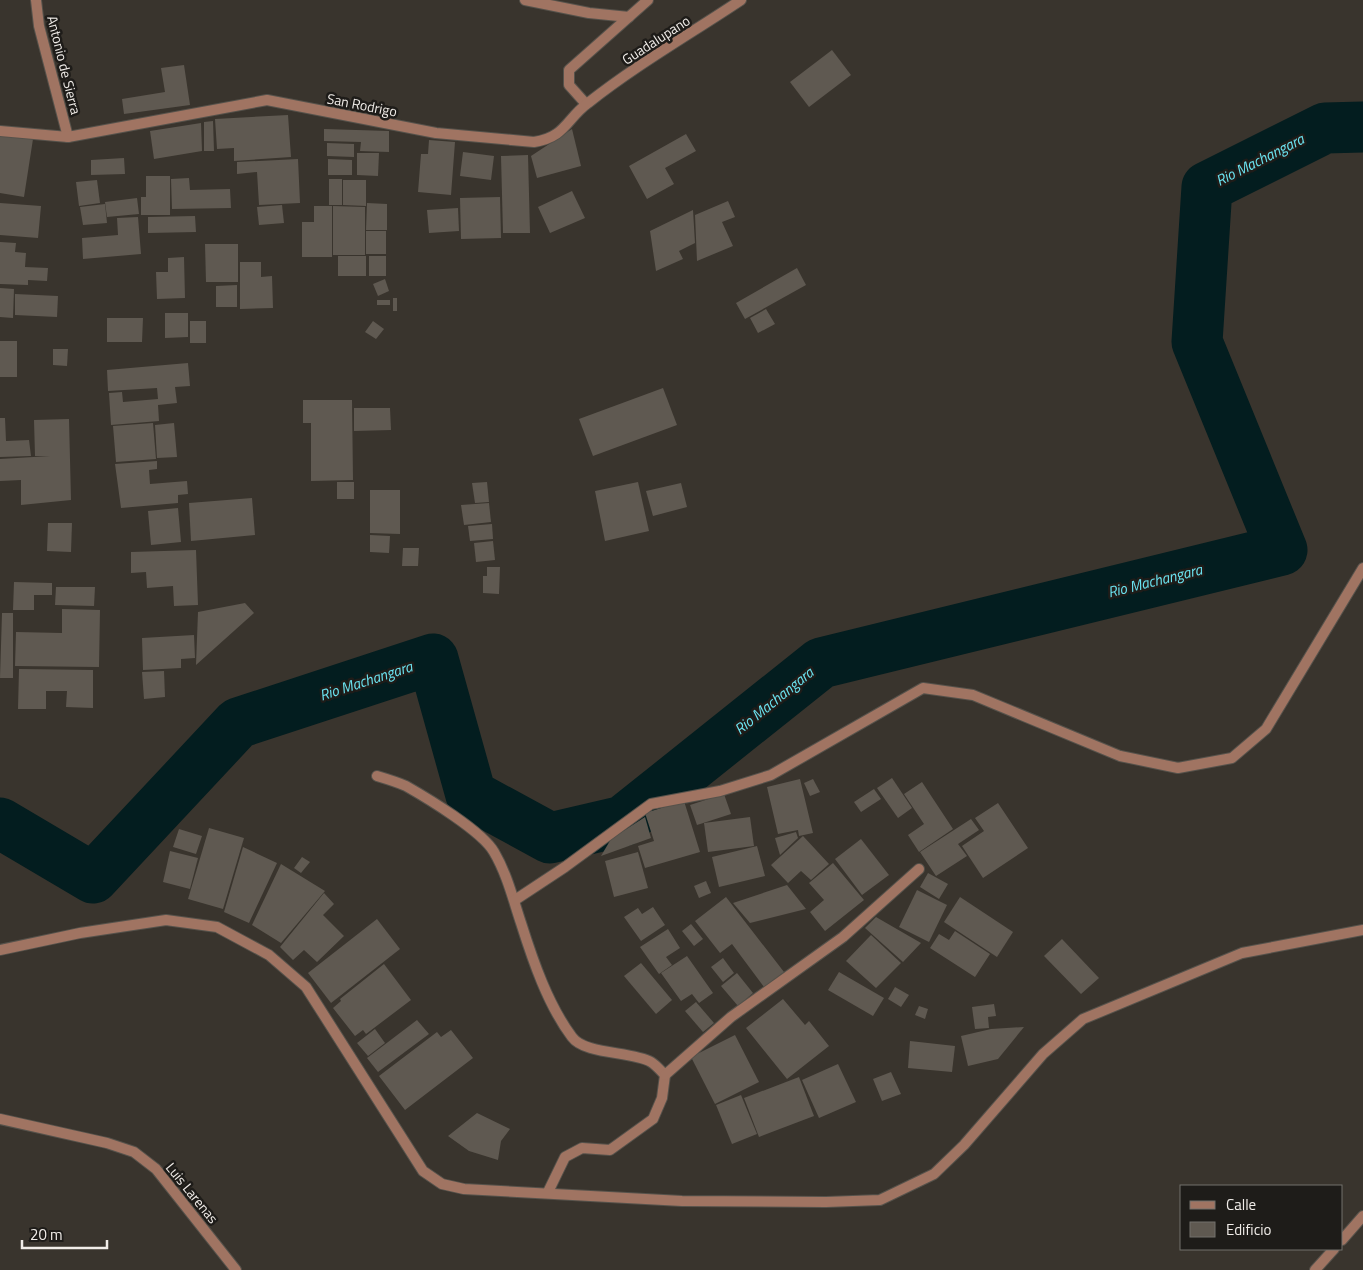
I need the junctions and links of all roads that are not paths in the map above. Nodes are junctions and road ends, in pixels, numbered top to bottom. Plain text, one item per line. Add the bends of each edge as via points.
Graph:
1 (36, 0) edge
2 (525, 0) edge
3 (648, 0) edge
4 (741, 0) edge
5 (629, 18) junction
6 (586, 104) junction
7 (0, 131) edge
8 (68, 137) junction
9 (1363, 568) edge
10 (377, 776) dead end
11 (919, 869) dead end
12 (515, 900) junction
13 (1363, 930) edge
14 (0, 950) edge
15 (665, 1075) junction
16 (0, 1119) edge
17 (548, 1192) junction
18 (1363, 1216) edge
19 (1343, 1239) edge
20 (1333, 1250) edge
21 (236, 1270) edge
22 (1315, 1270) edge

1 - 8 street, Antonio de Sierra via 39,26
2 - 5 street
3 - 5 street
4 - 6 street, Guadalupano
5 - 6 street via 569,70 569,85
6 - 8 street, San Rodrigo via 561,132 548,140 534,142 436,133 267,100
7 - 8 street, San Rodrigo
9 - 12 street via 1266,729 1232,758 1178,768 1120,756 974,695 923,688 771,775 720,791 651,804
10 - 12 street via 404,786 476,833 494,850
11 - 15 street via 843,937 731,1017
12 - 15 street via 538,971 574,1039 600,1051 627,1054 652,1062
13 - 17 street via 1242,953 1083,1019 1043,1054 964,1145 934,1174 880,1200 682,1200
14 - 17 street via 80,933 166,920 217,927 269,955 306,987 423,1171 442,1184 464,1189
15 - 17 street via 662,1098 652,1119 610,1150 582,1148 565,1157
16 - 21 street, Luis Larenas via 134,1152 156,1169
18 - 19 street
20 - 22 street

